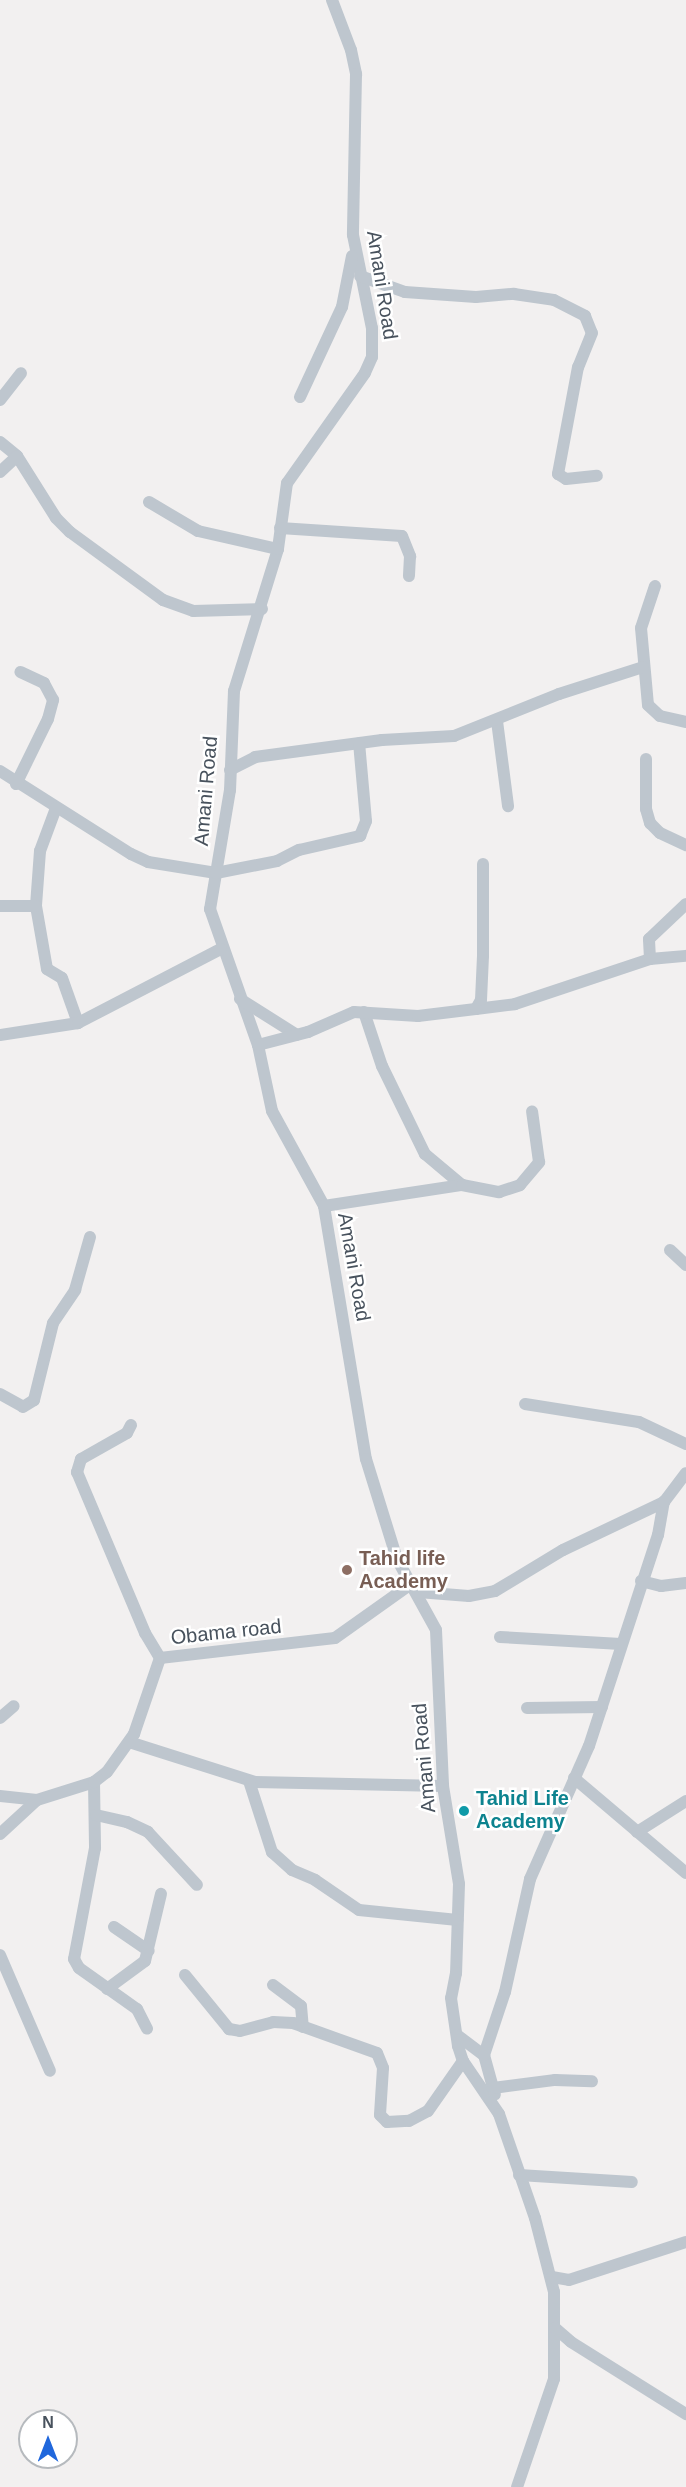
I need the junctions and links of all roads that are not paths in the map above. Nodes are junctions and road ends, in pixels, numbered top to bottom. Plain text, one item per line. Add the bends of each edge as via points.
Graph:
1 (332, 0) edge
2 (354, 243) junction
3 (360, 276) junction
4 (21, 373) dead end
5 (300, 397) dead end
6 (0, 400) edge
7 (0, 442) edge
8 (17, 456) junction
9 (0, 472) edge
10 (597, 476) dead end
11 (149, 502) dead end
12 (280, 528) junction
13 (278, 549) junction
14 (409, 576) dead end
15 (655, 586) dead end
16 (262, 609) junction
17 (643, 667) junction
18 (20, 672) dead end
19 (497, 721) junction
20 (686, 722) edge
21 (359, 743) junction
22 (646, 759) dead end
23 (230, 770) junction
24 (0, 771) edge
25 (16, 784) junction
26 (508, 806) dead end
27 (56, 808) junction
28 (686, 845) edge
29 (483, 864) dead end
30 (216, 873) junction
31 (686, 904) edge
32 (0, 906) edge
33 (36, 906) junction
34 (221, 949) junction
35 (686, 956) edge
36 (650, 959) junction
37 (240, 999) junction
38 (476, 1009) junction
39 (364, 1012) junction
40 (78, 1023) junction
41 (0, 1035) edge
42 (297, 1035) junction
43 (258, 1045) junction
44 (532, 1111) dead end
45 (462, 1185) junction
46 (324, 1206) junction
47 (90, 1237) dead end
48 (670, 1250) dead end
49 (686, 1265) edge
50 (0, 1394) edge
51 (525, 1404) dead end
52 (131, 1425) dead end
53 (686, 1444) edge
54 (686, 1473) edge
55 (664, 1502) junction
56 (642, 1581) junction
57 (686, 1583) edge
58 (414, 1588) junction
59 (500, 1637) dead end
60 (621, 1644) junction
61 (160, 1658) junction
62 (14, 1706) dead end
63 (527, 1707) dead end
64 (602, 1707) junction
65 (0, 1718) edge
66 (129, 1742) junction
67 (574, 1778) junction
68 (249, 1780) junction
69 (94, 1782) junction
70 (443, 1786) junction
71 (0, 1796) edge
72 (37, 1800) junction
73 (686, 1801) edge
74 (96, 1815) junction
75 (637, 1832) junction
76 (0, 1834) edge
77 (686, 1873) edge
78 (197, 1886) dead end
79 (161, 1894) dead end
80 (457, 1920) junction
81 (114, 1928) dead end
82 (149, 1951) junction
83 (0, 1955) edge
84 (185, 1975) dead end
85 (273, 1985) dead end
86 (108, 1989) junction
87 (303, 2027) junction
88 (147, 2029) dead end
89 (457, 2035) junction
90 (484, 2055) junction
91 (463, 2061) junction
92 (50, 2071) dead end
93 (592, 2081) dead end
94 (493, 2088) junction
95 (499, 2114) junction
96 (519, 2175) junction
97 (632, 2182) dead end
98 (686, 2242) edge
99 (552, 2277) junction
100 (555, 2328) junction
101 (686, 2414) edge
102 (517, 2487) edge

1 - 2 street, Amani Road via 356,74
2 - 3 street, Amani Road
2 - 5 street via 346,295
3 - 10 street via 405,292 476,297 514,294 554,300 585,316 592,333 578,367 558,474 566,479
3 - 12 street, Amani Road via 372,328 372,357 365,373 294,470 284,497
4 - 6 street
7 - 8 street
8 - 9 street
8 - 16 street via 56,518 70,532 163,600 193,611
11 - 13 street via 198,531
12 - 13 street, Amani Road
12 - 14 street via 402,536 411,556
13 - 16 street, Amani Road
15 - 17 street via 641,628
16 - 23 street, Amani Road via 234,691
17 - 19 street via 560,694
17 - 20 street via 651,711
18 - 25 street via 44,683 53,700 48,719
19 - 21 street via 447,737
19 - 26 street
21 - 23 street via 255,757
21 - 30 street via 366,821 360,836 299,850 278,861
22 - 28 street via 646,809 650,823 660,833
23 - 30 street, Amani Road
24 - 25 street
25 - 27 street
27 - 30 street via 148,862
27 - 33 street via 40,851
29 - 38 street via 481,1000
30 - 34 street, Amani Road via 210,909
31 - 36 street via 652,935 647,944
32 - 33 street
33 - 40 street via 47,969 62,978
34 - 37 street, Amani Road
34 - 40 street
35 - 36 street
36 - 38 street via 515,1004
37 - 42 street
37 - 43 street, Amani Road
38 - 39 street via 418,1016
39 - 42 street via 347,1014
39 - 45 street via 382,1066 425,1154
40 - 41 street
42 - 43 street
43 - 46 street, Amani Road via 272,1111
44 - 45 street via 540,1151 539,1162 529,1178 499,1192
45 - 46 street
46 - 58 street, Amani Road via 366,1459 397,1559
47 - 50 street via 75,1290 52,1323 34,1400 23,1407
48 - 49 street
51 - 53 street via 639,1422
52 - 61 street via 127,1433 81,1459 77,1472 105,1530 145,1633
54 - 55 street
55 - 56 street
55 - 58 street via 563,1550 495,1591 469,1596
56 - 57 street via 661,1586
56 - 60 street
58 - 61 street, Obama road via 335,1638
58 - 70 street, Amani Road via 436,1630
59 - 60 street
60 - 64 street
61 - 66 street, Obama road
62 - 65 street
63 - 64 street
64 - 67 street
66 - 68 street
66 - 69 street, Obama road via 107,1772
67 - 75 street
67 - 90 street via 530,1879 505,1992
68 - 70 street
68 - 80 street via 272,1852 292,1869 359,1910
69 - 72 street, Obama road
69 - 74 street
70 - 80 street, Amani Road via 459,1884
71 - 72 street, Obama road
72 - 76 street
73 - 75 street
74 - 78 street via 148,1832
74 - 86 street via 95,1848 74,1959 79,1968
75 - 77 street
79 - 82 street
80 - 89 street, Amani Road via 456,1973 451,1998
81 - 82 street
82 - 86 street via 142,1964
83 - 92 street
84 - 87 street via 229,2029 240,2031 273,2022
85 - 87 street via 301,2006
86 - 88 street via 137,2009
87 - 91 street via 377,2052 383,2068 380,2115 387,2122 409,2121 428,2111
89 - 90 street
89 - 91 street, Amani Road
90 - 94 street
91 - 95 street, Amani Road
93 - 94 street via 555,2080
94 - 95 street
95 - 96 street, Amani Road
96 - 97 street
96 - 99 street, Amani Road
98 - 99 street via 569,2280
99 - 100 street, Amani Road
100 - 101 street
100 - 102 street, Amani Road via 554,2379

